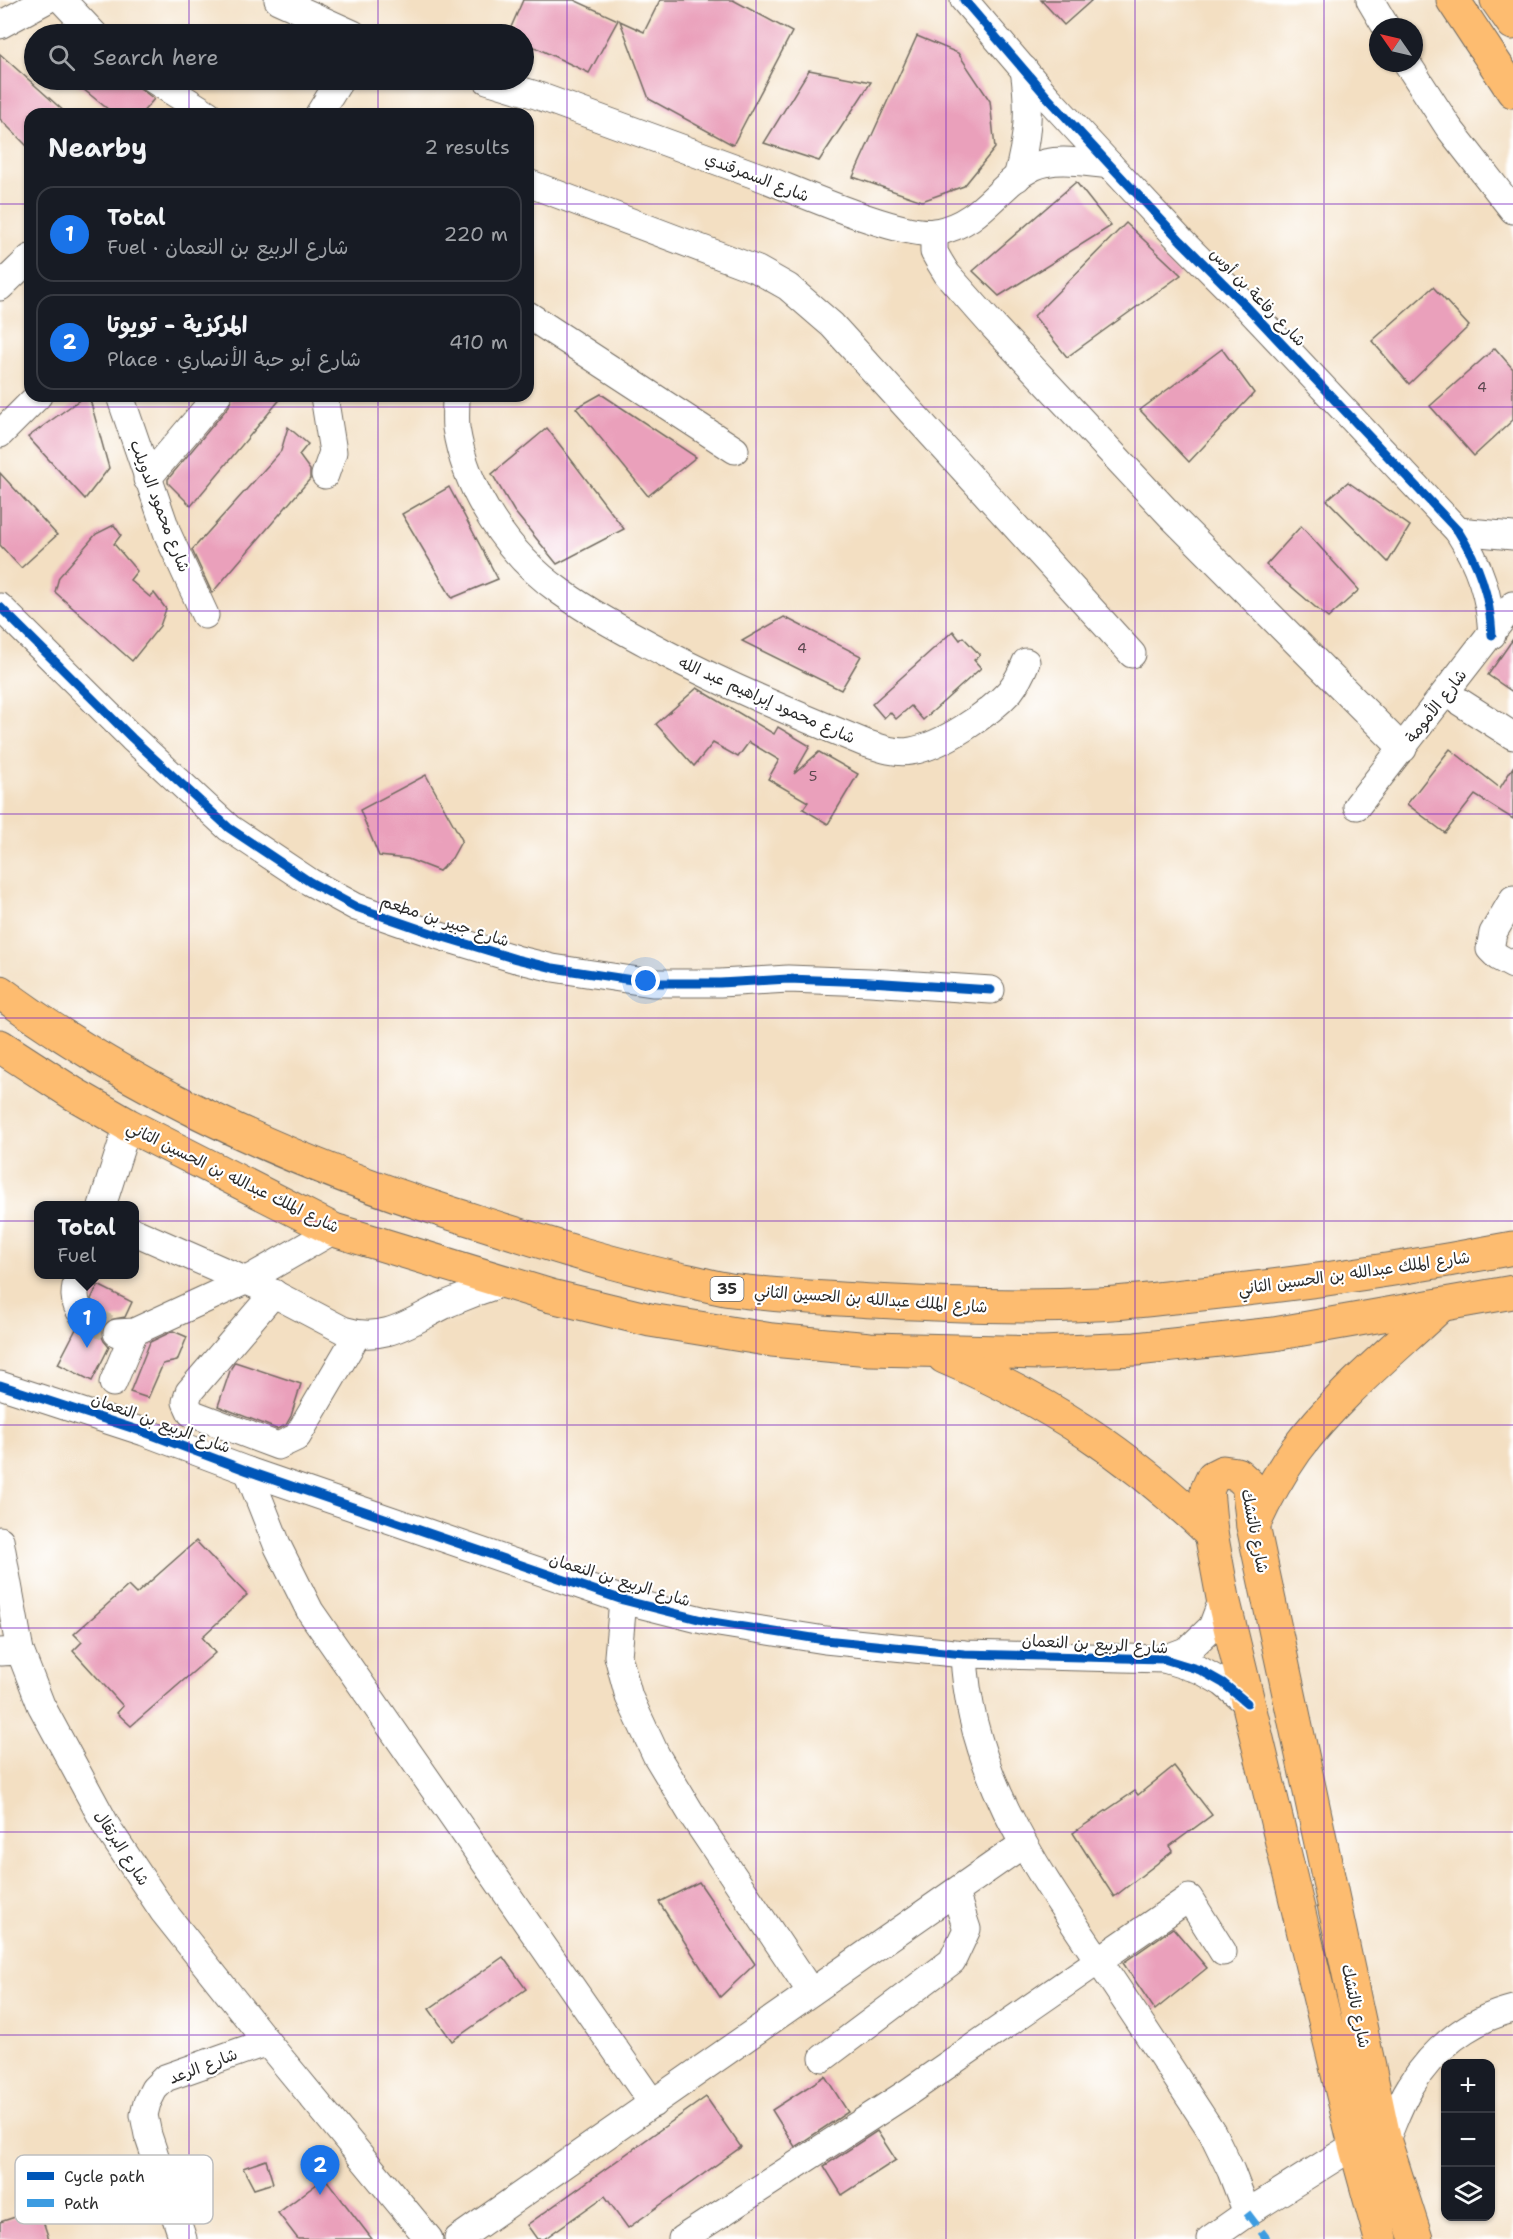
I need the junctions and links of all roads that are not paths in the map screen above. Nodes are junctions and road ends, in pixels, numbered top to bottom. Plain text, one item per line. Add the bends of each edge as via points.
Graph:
1 (46, 0) edge
2 (62, 0) edge
3 (278, 0) edge
4 (964, 0) edge
5 (1370, 0) edge
6 (1453, 0) edge
7 (1497, 0) edge
8 (1381, 18) edge
9 (1513, 23) edge
10 (85, 24) edge
11 (331, 24) edge
12 (0, 25) edge
13 (1024, 68) junction
14 (1413, 72) edge
15 (167, 90) edge
16 (334, 90) edge
17 (522, 90) edge
18 (1513, 91) edge
19 (190, 108) edge
20 (323, 108) edge
21 (1110, 165) junction
22 (1017, 178) junction
23 (534, 185) edge
24 (1513, 210) edge
25 (934, 232) junction
26 (24, 264) edge
27 (0, 287) edge
28 (534, 319) edge
29 (32, 402) edge
30 (122, 402) edge
31 (213, 402) edge
32 (325, 402) edge
33 (456, 402) edge
34 (0, 434) edge
35 (735, 450) dead end
36 (325, 475) dead end
37 (147, 479) junction
38 (1458, 531) junction
39 (1513, 536) edge
40 (1513, 605) edge
41 (0, 607) edge
42 (205, 615) dead end
43 (1492, 634) junction
44 (1132, 654) dead end
45 (1026, 662) dead end
46 (1446, 693) junction
47 (1513, 736) edge
48 (1403, 748) junction
49 (1357, 806) dead end
50 (1513, 899) edge
51 (1513, 964) edge
52 (991, 990) dead end
53 (0, 992) edge
54 (0, 1046) edge
55 (128, 1125) junction
56 (104, 1201) edge
57 (334, 1230) junction
58 (139, 1234) edge
59 (1513, 1248) edge
60 (78, 1279) edge
61 (247, 1280) junction
62 (506, 1282) junction
63 (1513, 1292) edge
64 (274, 1293) junction
65 (1440, 1306) junction
66 (83, 1316) dead end
67 (357, 1335) junction
68 (929, 1351) junction
69 (113, 1383) dead end
70 (0, 1385) edge
71 (248, 1471) junction
72 (1253, 1526) junction
73 (1211, 1533) junction
74 (0, 1540) edge
75 (1223, 1598) junction
76 (623, 1600) junction
77 (10, 1651) edge
78 (964, 1654) junction
79 (1164, 1659) junction
80 (1247, 1703) junction
81 (1022, 1845) junction
82 (955, 1893) junction
83 (1223, 1952) dead end
84 (1098, 1960) junction
85 (811, 1992) junction
86 (1513, 2008) edge
87 (267, 2042) junction
88 (823, 2058) dead end
89 (653, 2104) junction
90 (1370, 2143) junction
91 (155, 2155) edge
92 (1246, 2213) junction
93 (178, 2224) edge
94 (183, 2239) edge
95 (429, 2239) edge
96 (458, 2239) edge
97 (682, 2239) edge
98 (1210, 2239) edge
99 (1381, 2239) edge
100 (1416, 2239) edge

1 - 12 street
2 - 10 street
3 - 11 street
4 - 13 street, شارع رفاعة بن أوس
5 - 8 street
6 - 18 main road
7 - 9 main road
13 - 21 street, شارع رفاعة بن أوس
13 - 22 street via 1029,110 1026,146
14 - 24 street via 1449,128
15 - 19 street
16 - 20 street
17 - 25 street, شارع السمرقندي via 856,214 911,230
21 - 22 street, شارع السمرقندي via 1056,161 1034,167
21 - 38 street, شارع رفاعة بن أوس
22 - 25 street, شارع السمرقندي via 969,219
23 - 44 street via 740,263 788,287 832,325
25 - 48 street via 934,252 947,274 994,327 1172,517
26 - 27 street
28 - 35 street
29 - 34 street
30 - 37 street, شارع محمود الدويلب
31 - 37 street
32 - 36 street via 333,452
33 - 45 street, شارع محمود إبراهيم عبد الله via 462,454 480,499 530,567 560,592 693,669 866,743 909,752 933,746 955,734 993,706 1010,690
37 - 42 street, شارع محمود الدويلب
38 - 39 street
38 - 43 street, شارع رفاعة بن أوس via 1483,580
40 - 43 street, شارع الأمومة
41 - 52 street, شارع جبير بن مطعم via 229,828 310,882 356,907 516,959 624,980 818,980
43 - 46 street, شارع الأمومة
46 - 47 street
46 - 48 street, شارع الأمومة
48 - 49 street, شارع الأمومة
50 - 51 street via 1493,933 1490,949
53 - 59 main road, شارع الملك عبدالله بن الحسين الثاني / 35 via 68,1038 183,1104 311,1164 378,1190 555,1246 641,1271 729,1290 976,1307 1096,1305 1302,1282
54 - 55 main road, شارع الملك عبدالله بن الحسين الثاني
55 - 56 street
55 - 57 main road, شارع الملك عبدالله بن الحسين الثاني
57 - 61 street
57 - 62 main road, شارع الملك عبدالله بن الحسين الثاني
58 - 61 street
60 - 66 street via 74,1295
61 - 64 street
61 - 69 street via 125,1333
62 - 67 street via 447,1304 385,1334
62 - 68 main road, شارع الملك عبدالله بن الحسين الثاني via 650,1320 772,1340
63 - 65 main road, شارع الملك عبدالله بن الحسين الثاني
64 - 67 street
64 - 67 street via 189,1392 186,1402 191,1413 278,1446 297,1437
65 - 68 main road, شارع الملك عبدالله بن الحسين الثاني via 1274,1334 1136,1348 1042,1353
65 - 72 main road via 1344,1396 1297,1449
68 - 73 main road via 1019,1391 1071,1421 1140,1469
70 - 71 street, شارع الربيع بن النعمان via 144,1431
71 - 76 street, شارع الربيع بن النعمان
71 - 89 street via 278,1547 310,1611
72 - 73 main road, شارع نالتشك via 1248,1484 1237,1474 1223,1472 1213,1477 1207,1490
72 - 90 main road, شارع نالتشك
73 - 75 main road, شارع نالتشك
74 - 77 street, شارع البرتقال
75 - 79 street, شارع الربيع بن النعمان via 1212,1627 1188,1650
75 - 80 main road, شارع نالتشك
76 - 78 street, شارع الربيع بن النعمان via 706,1621 825,1640
76 - 85 street via 618,1656 629,1697 656,1755
77 - 87 street, شارع البرتقال via 107,1827 164,1911
78 - 79 street, شارع الربيع بن النعمان
78 - 81 street via 965,1686 981,1755
79 - 80 street, شارع الربيع بن النعمان via 1200,1670
80 - 90 main road, شارع نالتشك
81 - 82 street
81 - 84 street
82 - 85 street
82 - 88 street via 967,1929 952,1961
83 - 84 street via 1189,1898
84 - 92 street via 1212,2132
84 - 97 street via 907,2093
85 - 89 street
86 - 90 street via 1464,2030 1438,2049
87 - 91 street, شارع الرعد via 165,2078 154,2089 144,2115
87 - 95 street, شارع البرتقال
89 - 96 street
90 - 92 street
90 - 99 main road, شارع نالتشك
90 - 100 main road, شارع نالتشك
92 - 98 street
93 - 94 street, شارع الرعد

